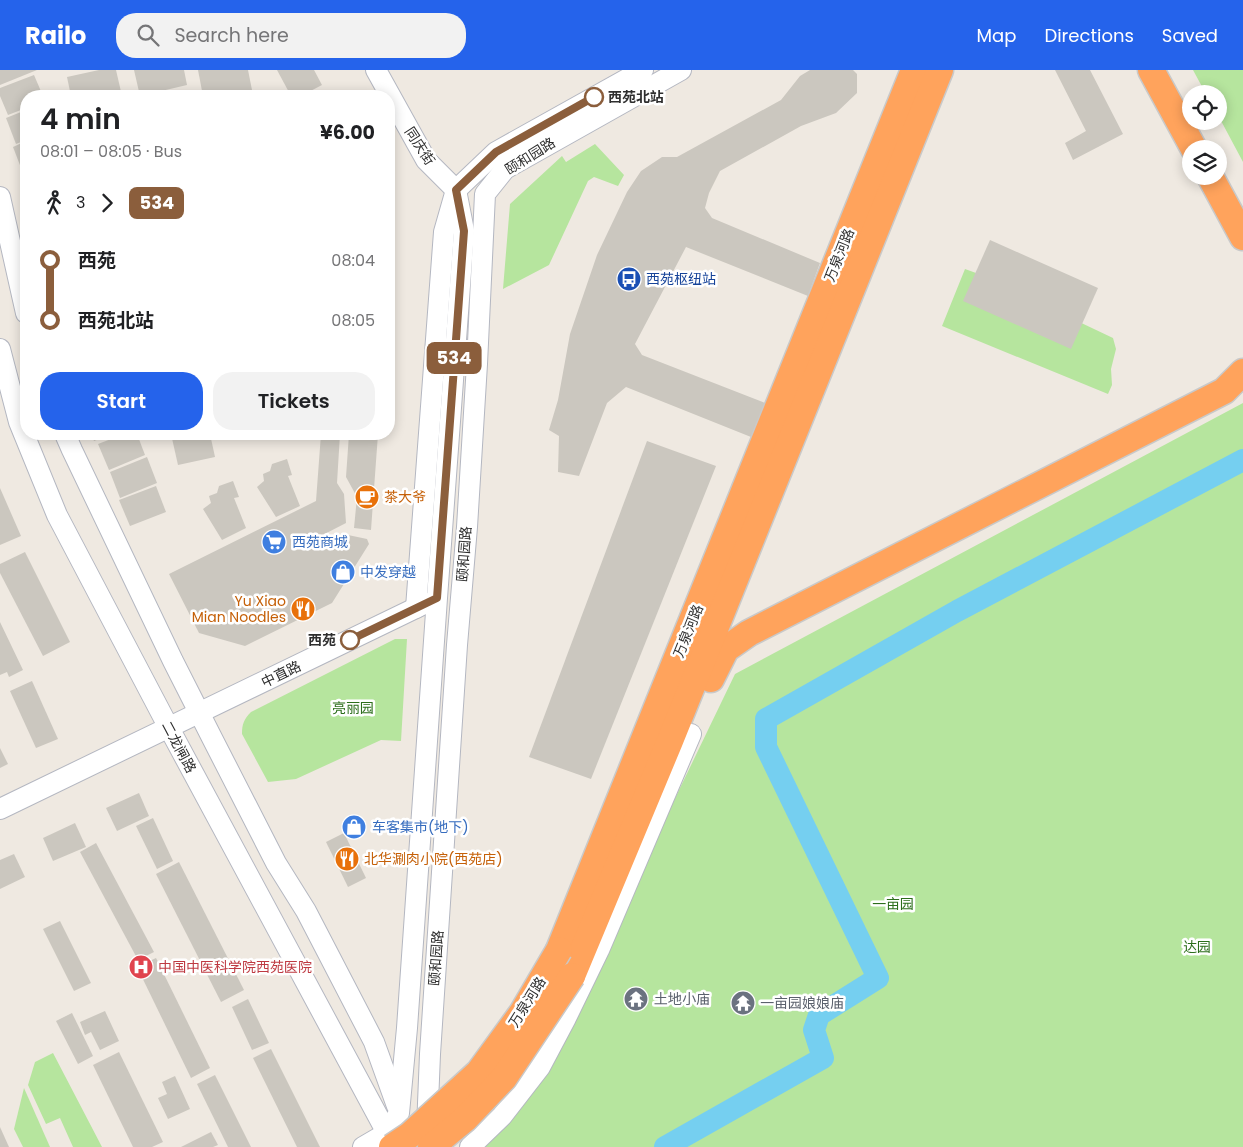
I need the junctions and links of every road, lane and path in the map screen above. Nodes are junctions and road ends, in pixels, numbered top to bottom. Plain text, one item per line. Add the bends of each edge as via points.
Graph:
1 (376, 70) edge
2 (643, 70) edge
3 (681, 70) edge
4 (914, 70) edge
5 (940, 70) edge
6 (1151, 70) edge
7 (387, 90) edge
8 (395, 104) edge
9 (1189, 140) edge
10 (1215, 185) edge
11 (456, 190) junction
12 (485, 194) junction
13 (0, 197) edge
14 (1243, 237) edge
15 (20, 286) edge
16 (0, 349) edge
17 (1243, 372) edge
18 (20, 424) edge
19 (26, 440) edge
20 (68, 440) edge
21 (437, 598) junction
22 (416, 608) junction
23 (200, 713) junction
24 (169, 728) junction
25 (680, 738) junction
26 (0, 809) edge
27 (399, 1113) junction
28 (392, 1142) edge
29 (364, 1147) edge
30 (425, 1147) edge
31 (431, 1147) edge
32 (470, 1147) edge

1 - 7 main road, 同庆街
2 - 11 main road, 颐和园路 via 496,152
3 - 12 main road, 颐和园路 via 505,169
4 - 28 highway, 万泉河路, bridge via 559,950 522,1013 479,1072 410,1135
5 - 25 highway, 万泉河路
6 - 9 highway
8 - 11 main road, 同庆街 via 426,160
10 - 14 highway
11 - 12 main road
11 - 21 main road, 颐和园路 via 464,231
11 - 22 main road via 444,232
12 - 30 main road, 颐和园路 via 467,527
13 - 15 main road
16 - 18 main road, 二龙闸路
17 - 25 highway via 1224,391 749,633 726,649
19 - 24 main road, 二龙闸路 via 57,515
20 - 23 main road
21 - 22 main road, 中直路
21 - 27 main road, 颐和园路
22 - 23 main road, 中直路
23 - 24 main road, 中直路
23 - 27 main road via 276,863 306,911 374,1042
24 - 26 main road
24 - 28 main road, 二龙闸路
25 - 31 highway, 万泉河路, bridge via 572,976 504,1078 465,1119
25 - 32 main road via 603,941 566,1018 540,1067 502,1116
27 - 28 main road
27 - 30 main road
28 - 29 main road, 万泉河路

